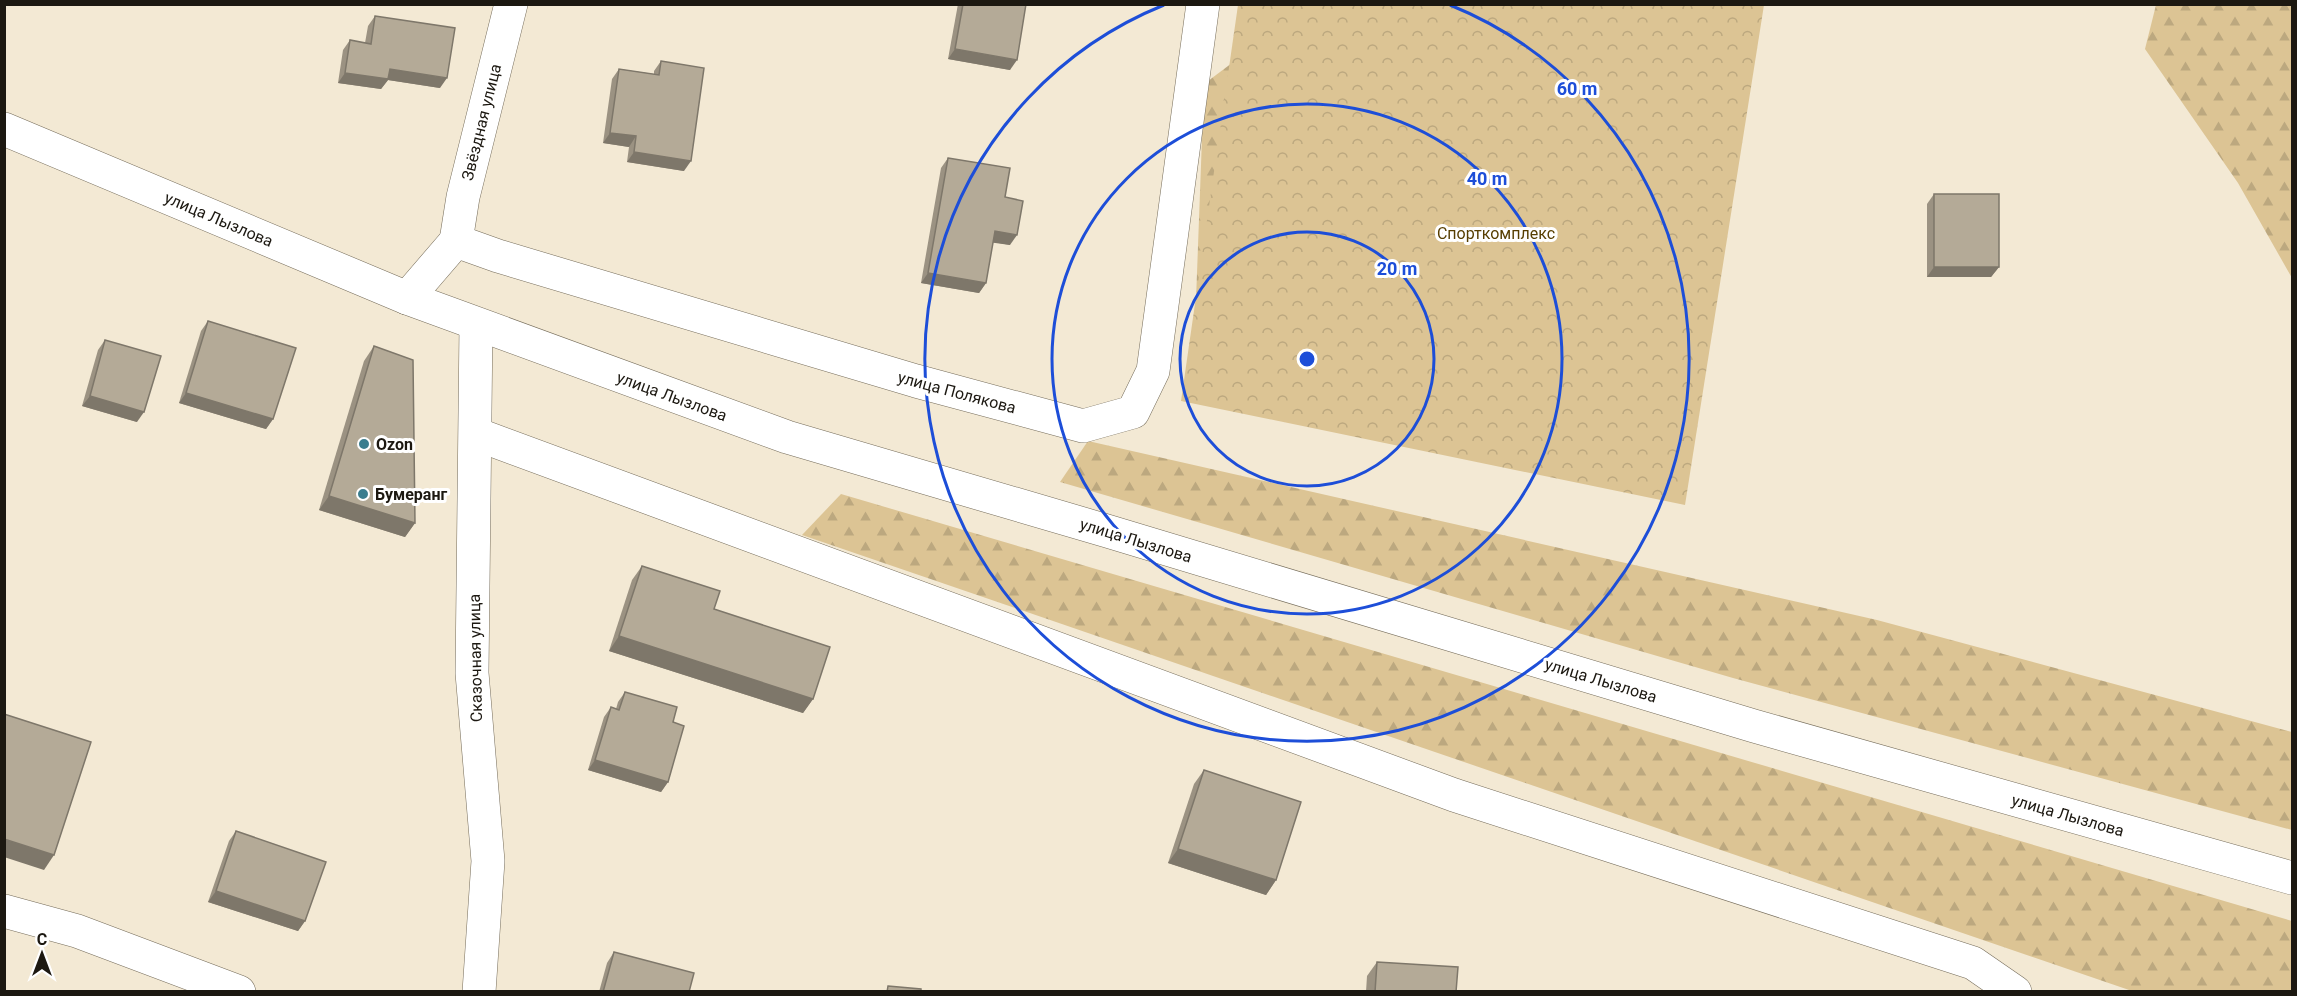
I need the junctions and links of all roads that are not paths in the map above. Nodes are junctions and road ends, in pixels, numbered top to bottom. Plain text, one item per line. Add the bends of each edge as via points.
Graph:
1 (511, 4) edge
2 (1203, 4) edge
3 (4, 129) edge
4 (456, 241) junction
5 (407, 298) junction
6 (476, 325) junction
7 (476, 434) junction
8 (2292, 878) edge
9 (4, 911) edge
10 (476, 990) edge
11 (239, 992) edge
12 (2015, 992) edge

1 - 4 street, Звёздная улица via 463,197
2 - 4 street, улица Полякова via 1153,371 1133,412 1083,426 916,381
3 - 5 street, улица Лызлова
4 - 5 street
5 - 6 street, улица Лызлова
6 - 7 street, Сказочная улица
6 - 8 street, улица Лызлова via 788,437 1754,726
7 - 10 street, Сказочная улица via 472,673 488,861
7 - 12 street via 1454,795 1973,963
9 - 11 street via 77,931

